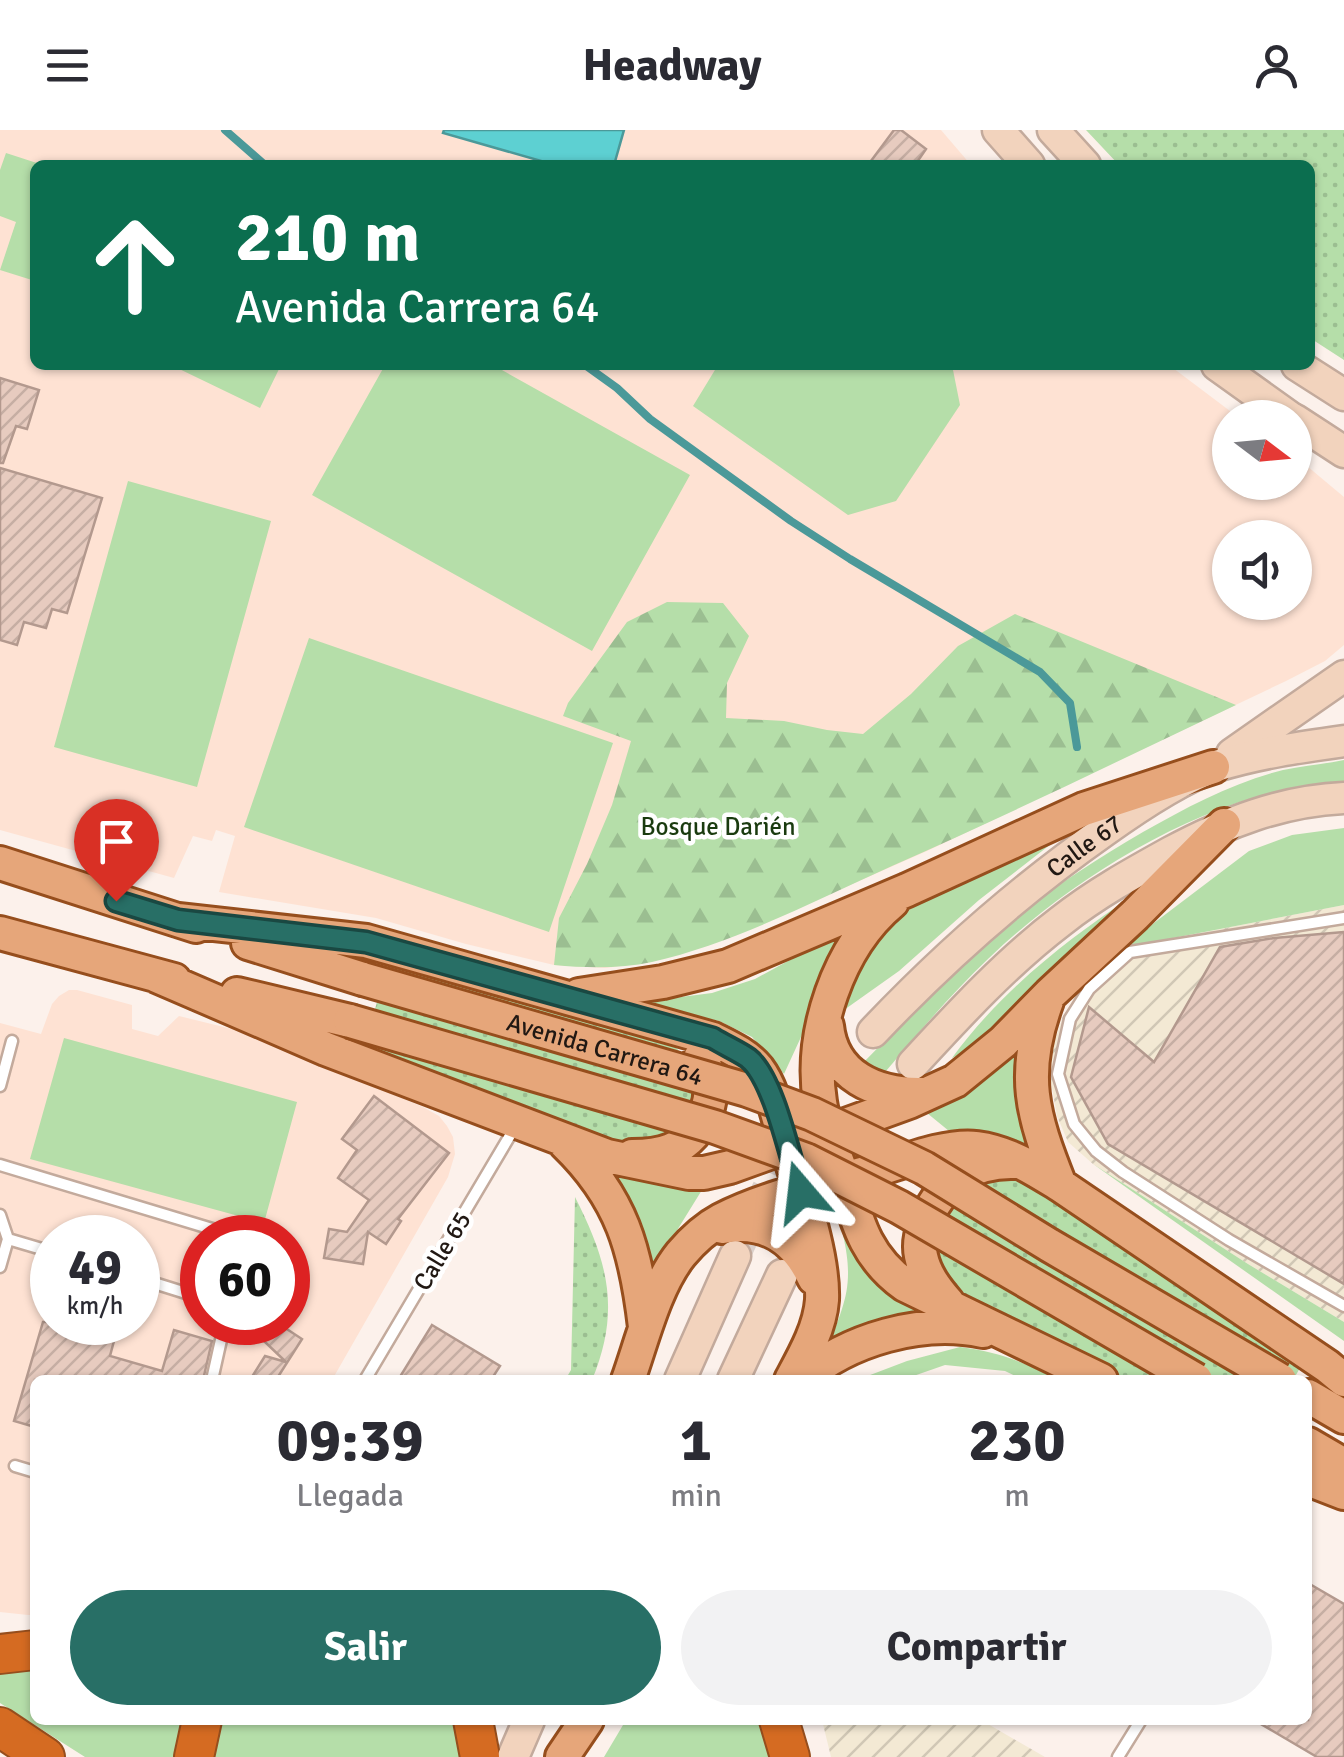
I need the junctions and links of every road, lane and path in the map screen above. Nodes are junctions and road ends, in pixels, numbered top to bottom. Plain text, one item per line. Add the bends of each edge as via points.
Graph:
1 (998, 130) edge
2 (1053, 130) edge
3 (1025, 160) edge
4 (1080, 160) edge
5 (1224, 370) edge
6 (1305, 370) edge
7 (1344, 395) edge
8 (1266, 400) edge
9 (1312, 431) edge
10 (1344, 452) edge
11 (1344, 676) edge
12 (1344, 742) edge
13 (1213, 767) junction
14 (1344, 798) edge
15 (1224, 825) junction
16 (8, 867) edge
17 (907, 890) junction
18 (1344, 918) edge
19 (178, 920) junction
20 (0, 933) edge
21 (157, 976) junction
22 (1050, 994) junction
23 (564, 998) junction
24 (826, 1017) junction
25 (656, 1022) junction
26 (873, 1032) dead end
27 (12, 1041) dead end
28 (913, 1064) dead end
29 (0, 1086) edge
30 (932, 1093) junction
31 (518, 1122) junction
32 (828, 1132) junction
33 (558, 1136) junction
34 (787, 1146) junction
35 (607, 1156) junction
36 (1023, 1162) junction
37 (0, 1165) edge
38 (844, 1180) junction
39 (1060, 1185) junction
40 (801, 1192) junction
41 (0, 1216) edge
42 (180, 1219) edge
43 (701, 1234) junction
44 (8, 1239) junction
45 (30, 1246) edge
46 (735, 1256) tunnel mouth
47 (0, 1267) edge
48 (782, 1275) dead end
49 (822, 1301) junction
50 (950, 1306) junction
51 (1344, 1306) edge
52 (646, 1331) junction
53 (1015, 1337) junction
54 (220, 1345) edge
55 (213, 1375) edge
56 (369, 1375) edge
57 (630, 1375) edge
58 (682, 1375) edge
59 (735, 1375) edge
60 (793, 1375) edge
61 (808, 1375) edge
62 (1091, 1375) edge
63 (1187, 1375) edge
64 (1272, 1375) edge
65 (1344, 1380) edge
66 (1312, 1398) edge
67 (1344, 1417) edge
68 (1312, 1446) edge
69 (1344, 1465) edge
70 (16, 1466) dead end
71 (30, 1470) edge
72 (1312, 1481) edge
73 (1344, 1493) edge
74 (30, 1651) edge
75 (0, 1654) edge
76 (201, 1725) edge
77 (474, 1725) edge
78 (527, 1725) edge
79 (571, 1725) edge
80 (582, 1725) edge
81 (781, 1725) edge
82 (1138, 1725) edge
83 (0, 1727) edge
84 (45, 1757) edge
85 (194, 1757) edge
86 (480, 1757) edge
87 (513, 1757) edge
88 (559, 1757) edge
89 (790, 1757) edge
90 (1118, 1757) edge

1 - 3 main road
2 - 4 main road
5 - 8 main road
6 - 7 main road
9 - 10 main road
11 - 13 main road
12 - 13 main road, Calle 67
13 - 17 main road via 1084,809
13 - 26 main road, Calle 67 via 1123,817 1017,896
14 - 15 main road, Calle 67 via 1275,808
15 - 22 main road
15 - 28 main road, Calle 67 via 1060,921
16 - 19 main road, Avenida Carrera 64
17 - 23 main road via 728,966
17 - 24 main road via 851,949
18 - 51 lane via 1130,952 1088,989 1070,1019 1058,1074 1074,1124 1096,1150
19 - 23 main road via 366,942
19 - 64 main road, Avenida Carrera 64, bridge via 812,1114 924,1168
20 - 21 main road, Avenida Carrera 64
21 - 31 main road via 326,1050
21 - 63 main road, Avenida Carrera 64, bridge via 350,1021 716,1127 806,1160
22 - 30 main road via 980,1062
22 - 39 main road via 1031,1088 1040,1137
23 - 25 main road
24 - 30 main road via 834,1054 856,1079 882,1090
24 - 32 main road via 817,1084
25 - 34 main road via 713,1038 750,1059 769,1090
25 - 35 main road via 705,1065 705,1116 671,1150
27 - 29 lane
30 - 32 main road
31 - 33 main road
31 - 56 lane, Calle 65
32 - 34 main road
32 - 38 main road
33 - 35 main road
33 - 52 main road via 593,1172 614,1207 635,1264
34 - 35 main road via 704,1173
34 - 40 main road
36 - 38 main road via 957,1148
36 - 39 main road
36 - 50 main road via 989,1164 958,1176 931,1210 921,1257
37 - 42 lane
38 - 40 main road
38 - 50 main road via 877,1260 905,1284
39 - 65 main road
40 - 43 main road via 736,1213
40 - 49 main road
41 - 44 lane
43 - 49 main road via 746,1224 783,1237 809,1267
43 - 52 main road via 670,1271
44 - 45 lane
44 - 47 lane
46 - 58 main road
48 - 59 main road
49 - 60 main road
50 - 53 main road
52 - 57 main road
53 - 61 main road via 957,1326 896,1333 856,1346
53 - 62 main road
54 - 55 lane
66 - 67 main road
68 - 69 main road
70 - 71 lane
72 - 73 main road
74 - 75 highway
76 - 85 highway
77 - 86 highway
78 - 87 main road
79 - 88 main road
80 - 88 main road
81 - 89 highway
82 - 90 lane
83 - 84 highway

